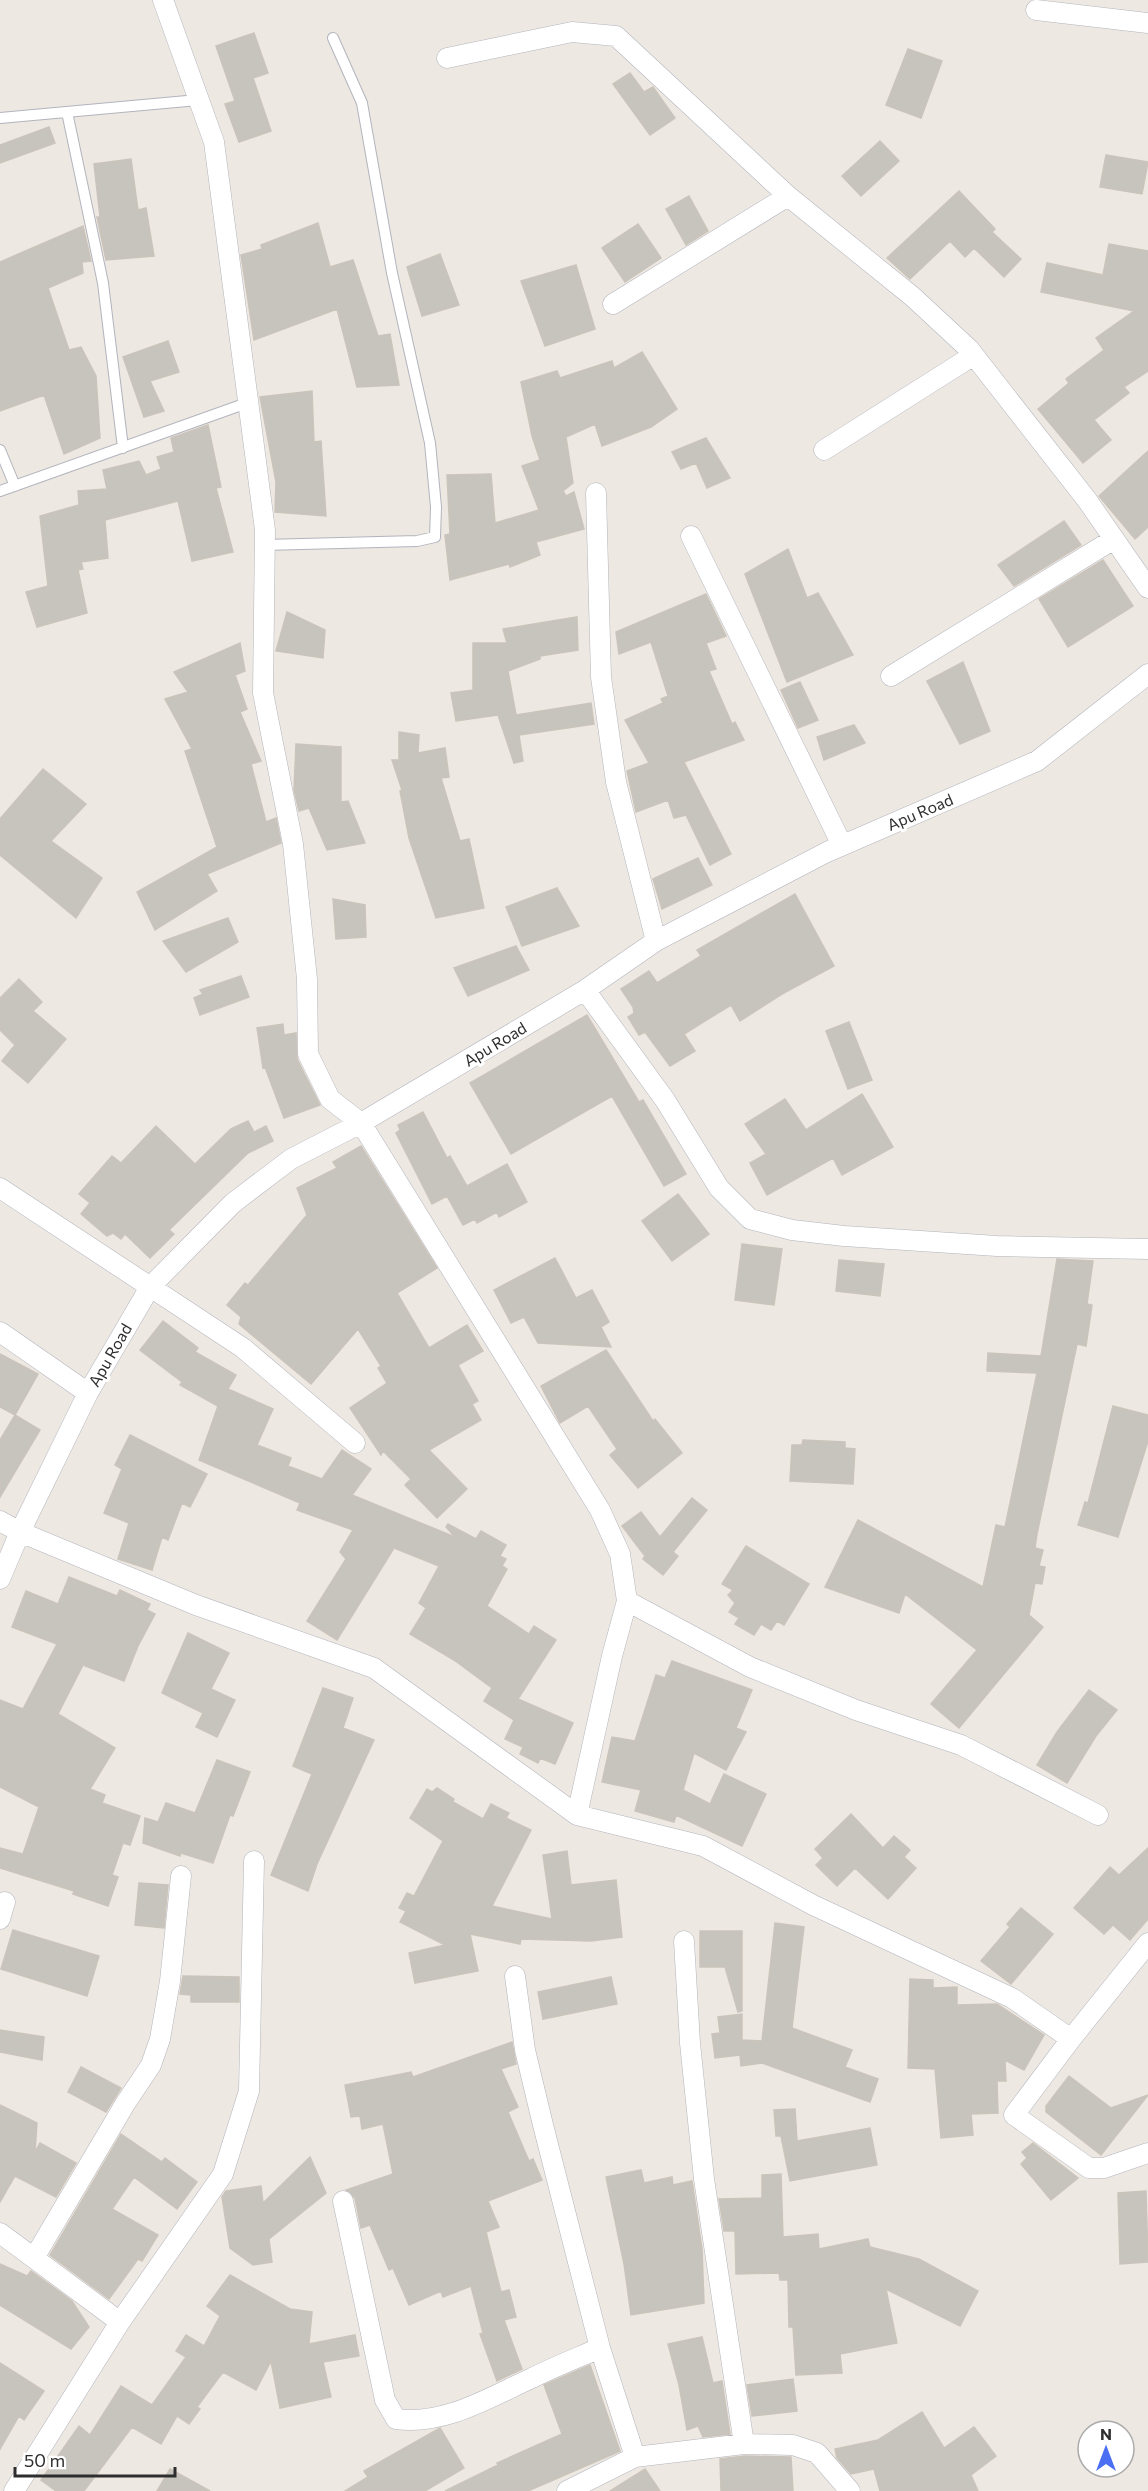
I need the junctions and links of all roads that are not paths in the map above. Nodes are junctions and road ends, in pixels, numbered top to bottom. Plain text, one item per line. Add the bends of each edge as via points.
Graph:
1 (163, 0) edge
2 (1036, 10) dead end
3 (1148, 23) edge
4 (333, 38) dead end
5 (447, 58) dead end
6 (198, 100) junction
7 (67, 112) junction
8 (0, 118) edge
9 (788, 196) junction
10 (613, 304) dead end
11 (974, 356) junction
12 (247, 403) junction
13 (123, 448) junction
14 (0, 450) edge
15 (824, 450) dead end
16 (15, 486) junction
17 (0, 491) edge
18 (596, 493) dead end
19 (691, 536) dead end
20 (1114, 539) junction
21 (264, 545) junction
22 (1148, 588) edge
23 (1148, 674) edge
24 (891, 676) dead end
25 (842, 845) junction
26 (656, 941) junction
27 (585, 990) junction
28 (361, 1123) junction
29 (0, 1188) edge
30 (1148, 1249) edge
31 (150, 1287) junction
32 (0, 1332) edge
33 (88, 1393) junction
34 (355, 1443) dead end
35 (0, 1521) edge
36 (20, 1532) junction
37 (0, 1579) edge
38 (627, 1601) junction
39 (578, 1815) junction
40 (1098, 1815) dead end
41 (254, 1861) dead end
42 (181, 1876) dead end
43 (684, 1941) dead end
44 (1148, 1943) edge
45 (515, 1976) dead end
46 (1071, 2039) junction
47 (1148, 2153) edge
48 (343, 2201) dead end
49 (0, 2233) edge
50 (34, 2258) junction
51 (120, 2322) junction
52 (600, 2348) junction
53 (744, 2444) junction
54 (635, 2457) junction
55 (14, 2491) edge
56 (567, 2491) edge
57 (850, 2491) edge

1 - 6 street
2 - 3 street
4 - 21 lane via 362,103 392,273 430,443 435,537 417,541
5 - 9 street via 572,32 615,36
6 - 7 lane
6 - 12 street via 214,142
7 - 8 lane
7 - 13 lane via 103,283
9 - 10 street
9 - 11 street via 913,297
11 - 15 street
11 - 20 street
12 - 13 lane
12 - 21 street
13 - 16 lane
14 - 16 lane
16 - 17 lane
18 - 26 street via 603,689 615,782
19 - 25 street
20 - 22 street
20 - 24 street
21 - 28 street via 263,693 293,844 307,979 308,1054 330,1099
23 - 25 street, Apu Road via 1037,761
25 - 26 street, Apu Road
26 - 27 street, Apu Road
27 - 28 street, Apu Road
27 - 30 street via 665,1100 719,1188 750,1219 792,1230 844,1236 997,1246
28 - 31 street, Apu Road via 291,1159 233,1203
28 - 38 street via 600,1510 620,1554
29 - 31 street
31 - 33 street, Apu Road
31 - 34 street via 243,1348
32 - 33 street
33 - 36 street, Apu Road
35 - 36 street
36 - 37 street, Apu Road
36 - 39 street via 196,1605 374,1668
38 - 39 street
38 - 40 street via 750,1667 856,1710 961,1745
39 - 46 street via 703,1846 813,1905 1012,1998
41 - 51 street via 249,2091 223,2174
42 - 50 street via 170,1981 152,2065
43 - 53 street via 704,2179
44 - 46 street
45 - 52 street via 525,2050
46 - 47 street via 1014,2115 1089,2168 1104,2168
48 - 52 street via 385,2400 396,2419 415,2422 447,2415
49 - 50 street
50 - 51 street
51 - 55 street
52 - 54 street
53 - 54 street
53 - 57 street via 793,2445 817,2453
54 - 56 street

